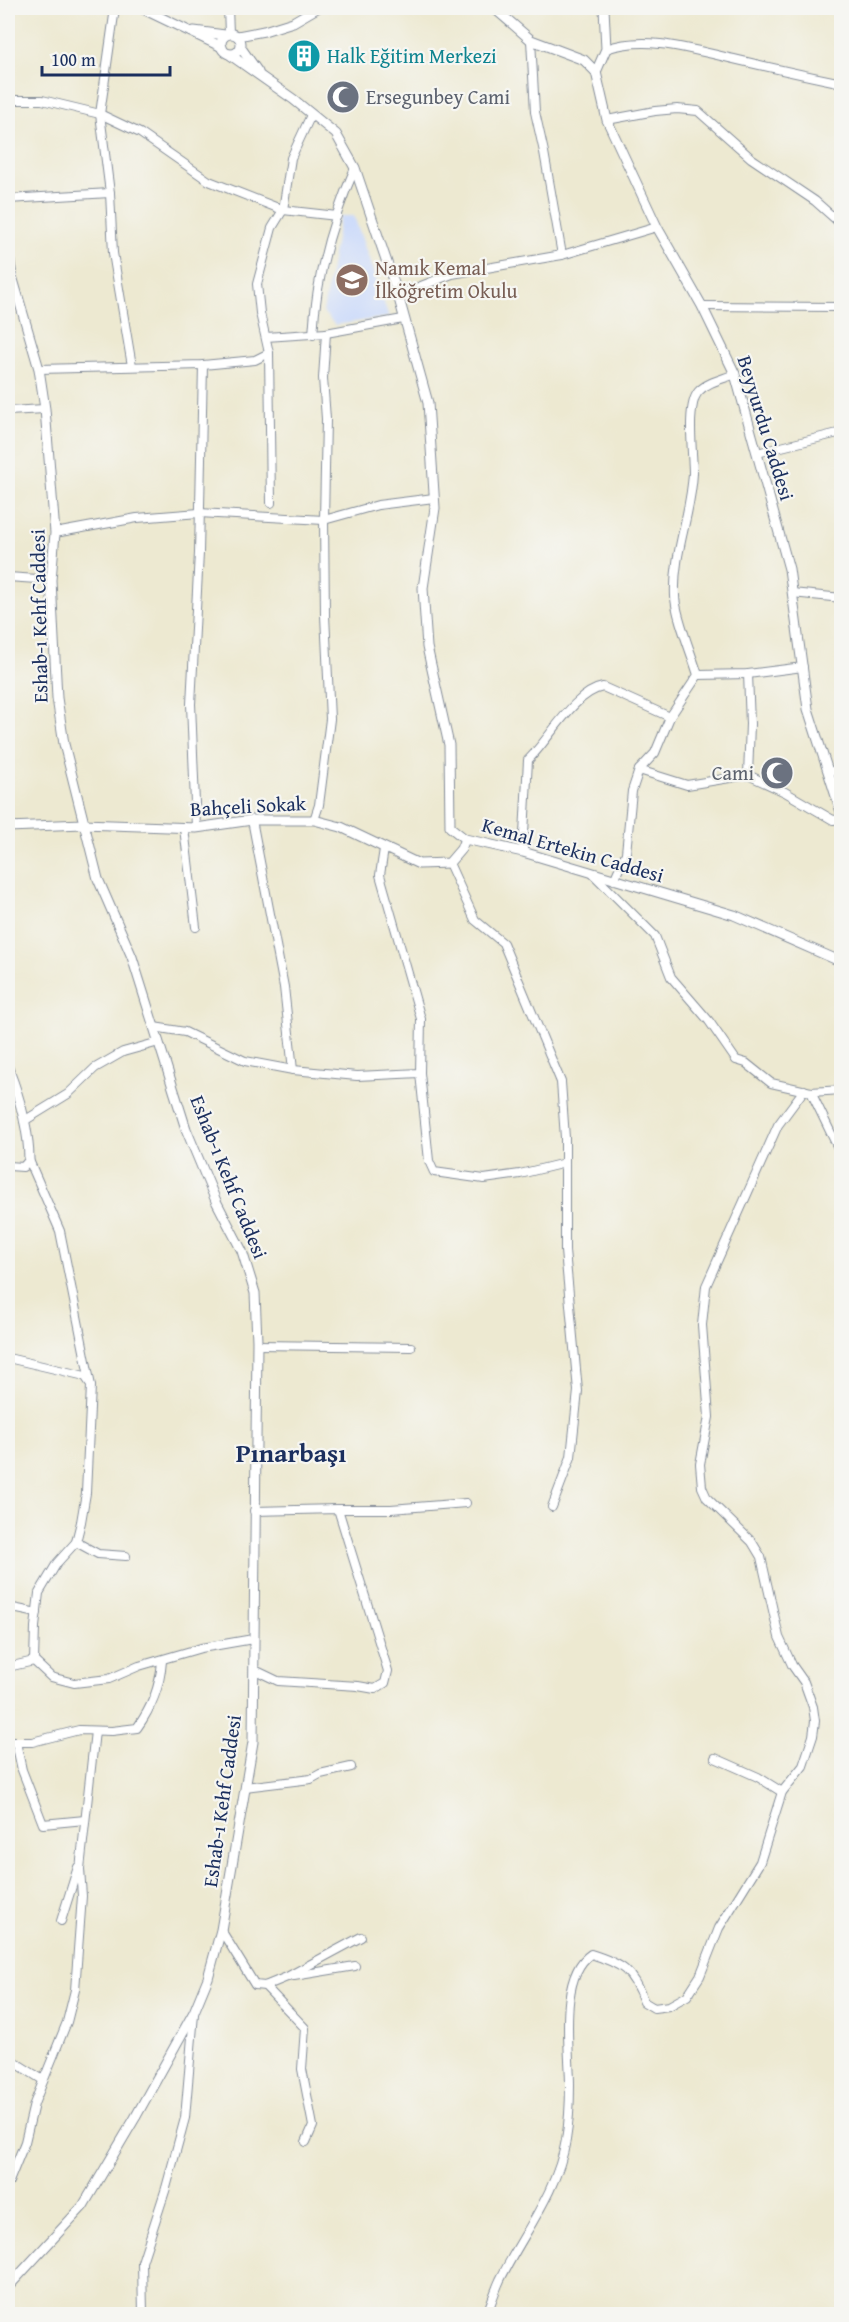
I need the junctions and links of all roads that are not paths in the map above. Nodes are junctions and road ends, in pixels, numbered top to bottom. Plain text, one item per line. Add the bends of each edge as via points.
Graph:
1 (115, 8) edge
2 (141, 8) edge
3 (228, 8) edge
4 (316, 8) edge
5 (494, 8) edge
6 (604, 8) edge
7 (189, 31) junction
8 (235, 40) junction
9 (531, 40) junction
10 (606, 50) junction
11 (225, 51) junction
12 (584, 60) junction
13 (596, 72) junction
14 (259, 74) junction
15 (842, 83) edge
16 (8, 100) edge
17 (100, 114) junction
18 (311, 114) junction
19 (607, 120) junction
20 (355, 168) junction
21 (110, 193) junction
22 (8, 199) edge
23 (283, 210) junction
24 (337, 216) junction
25 (842, 225) edge
26 (657, 228) junction
27 (8, 250) edge
28 (562, 255) junction
29 (10, 276) edge
30 (398, 295) junction
31 (702, 306) junction
32 (842, 307) edge
33 (403, 319) junction
34 (326, 333) junction
35 (313, 335) junction
36 (266, 337) junction
37 (269, 353) junction
38 (203, 365) junction
39 (132, 366) junction
40 (39, 369) junction
41 (735, 374) junction
42 (45, 409) junction
43 (8, 411) edge
44 (842, 432) edge
45 (757, 453) junction
46 (434, 498) junction
47 (271, 503) dead end
48 (199, 513) junction
49 (324, 520) junction
50 (55, 533) junction
51 (8, 577) edge
52 (51, 580) junction
53 (792, 593) junction
54 (842, 598) edge
55 (802, 667) junction
56 (748, 674) junction
57 (698, 675) junction
58 (670, 717) junction
59 (842, 768) edge
60 (639, 770) junction
61 (830, 772) junction
62 (748, 775) junction
63 (842, 817) edge
64 (252, 820) junction
65 (314, 820) junction
66 (83, 824) junction
67 (8, 827) edge
68 (184, 828) junction
69 (196, 828) junction
70 (465, 839) junction
71 (384, 849) junction
72 (523, 852) junction
73 (449, 863) junction
74 (592, 873) junction
75 (614, 880) junction
76 (196, 927) dead end
77 (842, 962) edge
78 (154, 1027) junction
79 (159, 1042) junction
80 (8, 1068) edge
81 (294, 1070) junction
82 (420, 1072) junction
83 (842, 1090) edge
84 (808, 1091) junction
85 (24, 1121) junction
86 (842, 1156) edge
87 (29, 1160) junction
88 (565, 1163) junction
89 (8, 1164) edge
90 (257, 1345) junction
91 (411, 1347) dead end
92 (8, 1359) edge
93 (91, 1386) junction
94 (466, 1503) dead end
95 (552, 1508) dead end
96 (338, 1509) junction
97 (254, 1511) junction
98 (76, 1542) junction
99 (126, 1556) dead end
100 (8, 1607) edge
101 (37, 1613) junction
102 (253, 1639) junction
103 (162, 1660) junction
104 (34, 1661) junction
105 (8, 1667) edge
106 (255, 1670) junction
107 (95, 1731) junction
108 (12, 1742) edge
109 (716, 1758) dead end
110 (351, 1767) dead end
111 (246, 1787) junction
112 (782, 1792) junction
113 (85, 1820) junction
114 (81, 1857) junction
115 (61, 1921) dead end
116 (221, 1930) junction
117 (361, 1937) dead end
118 (355, 1966) dead end
119 (287, 1977) junction
120 (265, 1986) junction
121 (194, 2012) junction
122 (8, 2058) edge
123 (43, 2080) junction
124 (306, 2142) dead end
125 (8, 2184) edge
126 (8, 2287) edge
127 (142, 2314) edge
128 (487, 2314) edge

1 - 17 street
2 - 7 street, Kemal Ertekin Caddesi
3 - 8 street
4 - 8 street via 293,22
5 - 9 street
6 - 10 street
7 - 8 street
7 - 11 street, Kemal Ertekin Caddesi
8 - 11 street via 236,53
8 - 11 street via 221,40
8 - 14 street
9 - 12 street
9 - 28 street via 535,112
10 - 12 street
10 - 13 street
10 - 15 street via 649,43
11 - 14 street, Kemal Ertekin Caddesi
12 - 13 street
13 - 19 street, Beyyurdu Caddesi
14 - 18 street, Kemal Ertekin Caddesi
16 - 17 street via 42,100
17 - 21 street
17 - 23 street via 140,133 209,181
18 - 20 street, Kemal Ertekin Caddesi via 336,134
18 - 23 street via 291,158
19 - 25 street via 666,110 698,111 751,158 815,201
19 - 26 street, Beyyurdu Caddesi
20 - 24 street
20 - 30 street, Kemal Ertekin Caddesi
21 - 22 street
21 - 39 street via 113,253
23 - 24 street
23 - 36 street via 272,228 257,284
24 - 35 street via 314,309
26 - 28 street
26 - 31 street, Beyyurdu Caddesi
27 - 29 street, Eshab-ı Kehf Caddesi
28 - 30 street via 452,274
29 - 40 street, Eshab-ı Kehf Caddesi
30 - 33 street, Kemal Ertekin Caddesi
31 - 32 street
31 - 41 street, Beyyurdu Caddesi
33 - 34 street
33 - 46 street, Kemal Ertekin Caddesi via 428,403
34 - 35 street
34 - 49 street
35 - 36 street
36 - 37 street
37 - 38 street via 255,360
37 - 47 street
38 - 39 street
38 - 48 street
39 - 40 street
40 - 42 street, Eshab-ı Kehf Caddesi
41 - 45 street, Beyyurdu Caddesi
41 - 57 street via 707,385 697,393 692,407 690,507 675,561 674,598
42 - 43 street
42 - 50 street, Eshab-ı Kehf Caddesi
44 - 45 street
45 - 53 street, Beyyurdu Caddesi
46 - 49 street via 378,505
46 - 70 street, Kemal Ertekin Caddesi via 423,588 428,647 449,745 450,827
48 - 49 street
48 - 50 street via 136,518
48 - 69 street via 191,704
49 - 65 street via 330,719
50 - 52 street, Eshab-ı Kehf Caddesi
51 - 52 street
52 - 66 street, Eshab-ı Kehf Caddesi via 57,698
53 - 54 street
53 - 55 street, Beyyurdu Caddesi
55 - 56 street
55 - 61 street, Beyyurdu Caddesi via 808,709
56 - 57 street
56 - 62 street
57 - 58 street
58 - 60 street via 655,753
58 - 72 street via 603,687 592,689 575,704 528,759
59 - 61 street
60 - 62 street via 687,784
60 - 75 street via 632,791 626,853
61 - 63 street, Beyyurdu Caddesi
62 - 63 street via 833,820
64 - 65 street, Bahçeli Sokak
64 - 69 street, Bahçeli Sokak
64 - 81 street via 284,987
65 - 71 street, Bahçeli Sokak via 341,827
66 - 67 street, Bahçeli Sokak
66 - 68 street, Bahçeli Sokak
66 - 78 street, Eshab-ı Kehf Caddesi via 98,879 132,957
68 - 69 street, Bahçeli Sokak
68 - 76 street
70 - 72 street, Kemal Ertekin Caddesi
70 - 73 street
71 - 73 street, Bahçeli Sokak via 419,864
71 - 82 street via 380,875 422,1019
72 - 74 street, Kemal Ertekin Caddesi
73 - 88 street via 475,920 503,943 561,1082
74 - 75 street, Kemal Ertekin Caddesi
74 - 84 street via 655,936 671,977 736,1060 771,1083
75 - 77 street, Kemal Ertekin Caddesi via 734,915
78 - 79 street, Eshab-ı Kehf Caddesi
78 - 81 street via 185,1032 245,1061
79 - 85 street via 104,1062 68,1094
79 - 90 street, Eshab-ı Kehf Caddesi via 186,1129 242,1251 255,1293
80 - 85 street
81 - 82 street via 357,1076
82 - 88 street via 429,1161 434,1172 483,1179
83 - 84 street
84 - 86 street
84 - 112 street via 778,1125 706,1286 702,1325 709,1417 700,1464 702,1487 707,1498 752,1542 761,1557 779,1637 813,1707 813,1736 803,1766
85 - 87 street
87 - 89 street via 23,1167
87 - 93 street via 60,1231
88 - 95 street via 566,1251 578,1391 571,1457
90 - 91 street
90 - 97 street, Eshab-ı Kehf Caddesi
92 - 93 street via 85,1376
93 - 98 street via 86,1493
94 - 96 street
96 - 97 street
96 - 106 street via 388,1671 385,1683 375,1689 307,1684 278,1681
97 - 102 street, Eshab-ı Kehf Caddesi
98 - 99 street via 98,1554
98 - 101 street via 57,1563 39,1593
100 - 101 street
101 - 104 street
102 - 103 street
102 - 106 street, Eshab-ı Kehf Caddesi
103 - 104 street via 109,1679 74,1683 51,1677
103 - 107 street via 151,1708 137,1728
104 - 105 street
106 - 111 street, Eshab-ı Kehf Caddesi via 253,1742
107 - 108 street via 79,1730 32,1742
107 - 113 street
108 - 113 street via 43,1824
109 - 112 street
110 - 111 street via 311,1779
111 - 116 street, Eshab-ı Kehf Caddesi
112 - 128 street via 760,1862 719,1928 700,1976 687,1996 669,2006 654,2008 644,2002 637,1984 623,1966 591,1954 581,1960 567,2020 570,2085 566,2140 555,2181 500,2280
113 - 114 street
114 - 115 street
114 - 123 street via 75,1990 67,2022
116 - 120 street via 255,1985
116 - 121 street, Eshab-ı Kehf Caddesi
117 - 119 street
118 - 119 street
119 - 120 street
120 - 124 street via 305,2028 302,2069 313,2126
121 - 126 street, Eshab-ı Kehf Caddesi via 83,2205
121 - 127 street via 185,2118 142,2262
122 - 123 street
123 - 125 street

